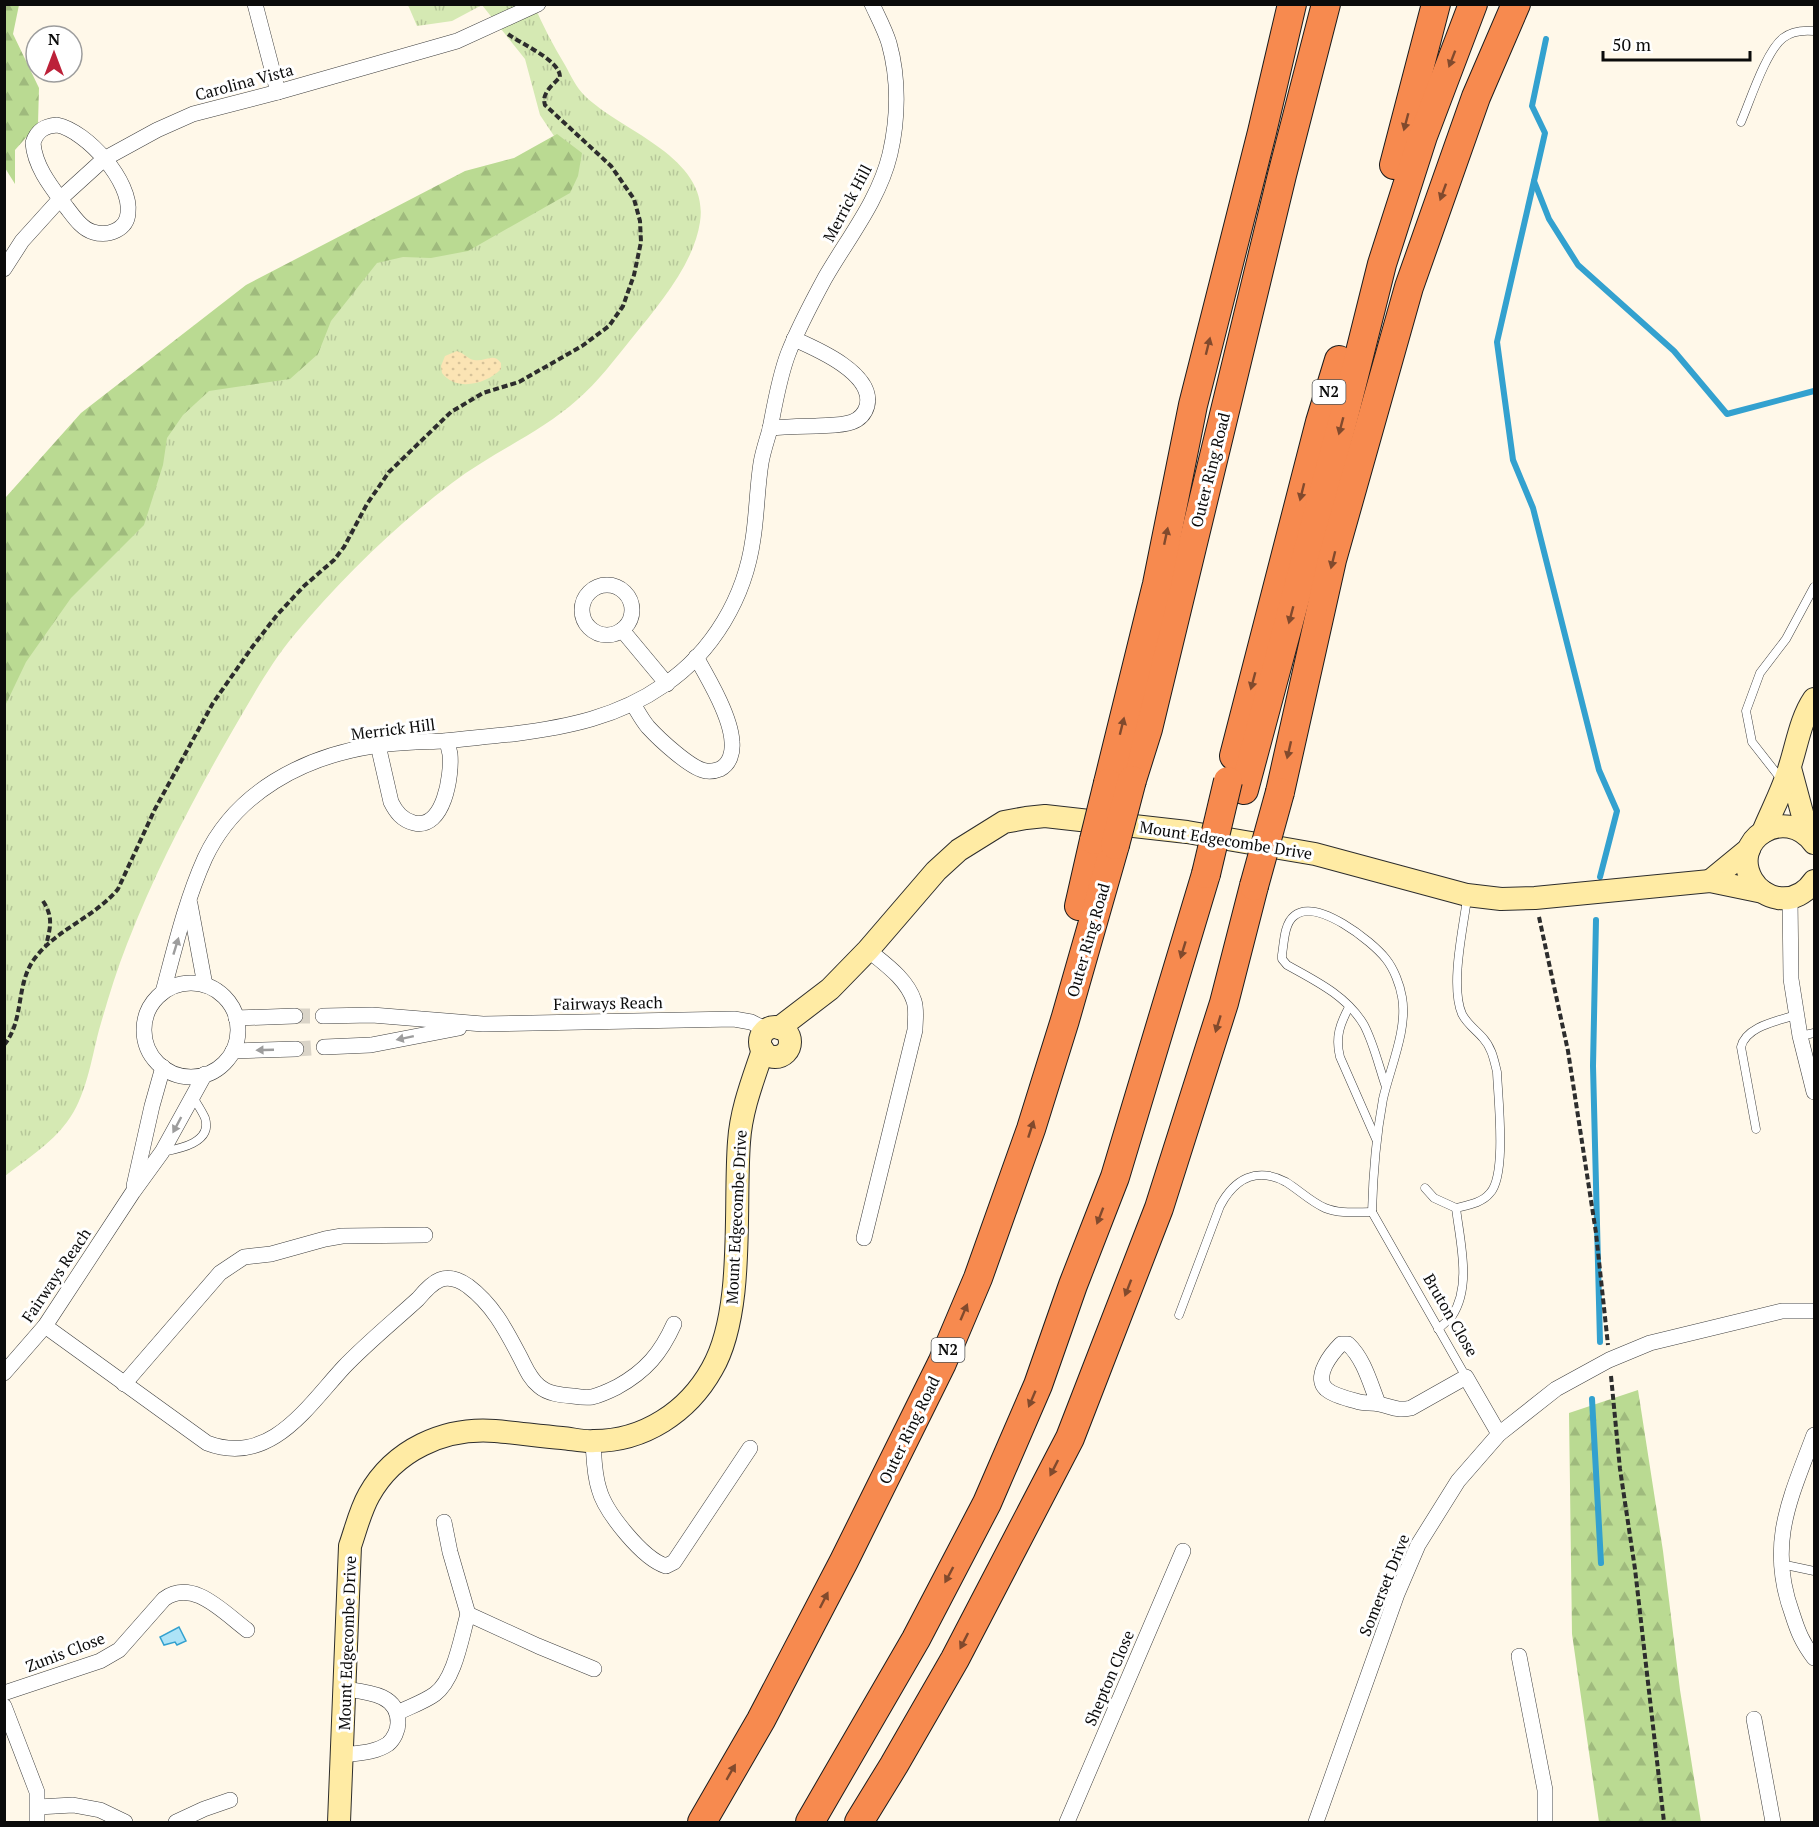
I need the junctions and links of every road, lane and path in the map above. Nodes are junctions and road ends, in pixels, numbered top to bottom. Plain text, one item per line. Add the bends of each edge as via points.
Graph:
1 (255, 4) edge
2 (538, 4) edge
3 (873, 4) edge
4 (1292, 4) edge
5 (1310, 4) edge
6 (1326, 4) edge
7 (1436, 4) edge
8 (1473, 4) edge
9 (1516, 4) edge
10 (500, 22) junction
11 (1815, 31) edge
12 (278, 92) junction
13 (1741, 122) dead end
14 (104, 159) junction
15 (60, 199) junction
16 (4, 269) edge
17 (794, 339) junction
18 (770, 428) junction
19 (1815, 587) edge
20 (622, 630) dead end
21 (696, 657) junction
22 (667, 684) junction
23 (1815, 699) edge
24 (633, 704) junction
25 (1148, 729) junction
26 (447, 741) junction
27 (378, 745) junction
28 (1787, 775) junction
29 (1120, 782) junction
30 (1236, 785) junction
31 (1811, 839) edge
32 (1756, 841) junction
33 (1710, 881) junction
34 (1815, 881) edge
35 (1763, 892) junction
36 (1467, 895) junction
37 (1535, 898) junction
38 (1790, 898) junction
39 (43, 901) dead end
40 (189, 901) junction
41 (46, 947) junction
42 (868, 950) junction
43 (206, 985) junction
44 (164, 992) junction
45 (1349, 1007) junction
46 (295, 1016) tunnel mouth
47 (323, 1016) tunnel mouth
48 (1796, 1016) junction
49 (236, 1018) junction
50 (483, 1024) junction
51 (1807, 1034) edge
52 (773, 1040) junction
53 (4, 1045) edge
54 (324, 1047) tunnel mouth
55 (297, 1049) tunnel mouth
56 (233, 1051) junction
57 (163, 1067) junction
58 (205, 1074) junction
59 (1386, 1087) junction
60 (1815, 1092) edge
61 (192, 1096) junction
62 (1756, 1129) dead end
63 (1377, 1141) junction
64 (162, 1152) junction
65 (1425, 1188) dead end
66 (133, 1192) junction
67 (1456, 1208) junction
68 (1372, 1212) junction
69 (425, 1235) dead end
70 (864, 1238) dead end
71 (1815, 1311) edge
72 (1179, 1316) dead end
73 (674, 1324) dead end
74 (45, 1326) junction
75 (1438, 1329) junction
76 (1609, 1360) junction
77 (4, 1373) edge
78 (1466, 1377) junction
79 (124, 1384) junction
80 (1378, 1403) dead end
81 (1499, 1434) junction
82 (1815, 1435) edge
83 (593, 1442) junction
84 (750, 1448) dead end
85 (444, 1522) dead end
86 (1183, 1551) dead end
87 (1780, 1564) junction
88 (1815, 1571) edge
89 (468, 1614) junction
90 (247, 1630) dead end
91 (1519, 1656) dead end
92 (1815, 1658) edge
93 (594, 1669) dead end
94 (345, 1689) junction
95 (4, 1693) edge
96 (5, 1710) edge
97 (397, 1713) junction
98 (1754, 1719) dead end
99 (342, 1755) junction
100 (230, 1800) dead end
101 (37, 1815) edge
102 (1070, 1821) edge
103 (125, 1822) edge
104 (176, 1822) edge
105 (339, 1822) edge
106 (702, 1822) edge
107 (810, 1822) edge
108 (859, 1822) edge
109 (1316, 1822) edge
110 (1545, 1822) edge
111 (1664, 1822) edge
112 (1773, 1822) edge

1 - 12 street
2 - 10 street, Carolina Vista
3 - 17 street, Merrick Hill via 889,42 895,78 896,118 890,155 881,183
29 -> 4 highway via 1193,405
5 - 25 highway via 1269,169
6 - 25 highway, Outer Ring Road / N2
7 -> 30 highway, N2 via 1366,273 1320,422
8 -> 30 highway via 1423,136 1382,264 1342,423
9 -> 108 highway, bridge via 1476,97 1409,287 1332,560 1280,792 1224,1003 1159,1208 1070,1438 955,1659
10 - 12 street, Carolina Vista via 457,41
10 - 41 path via 507,33 558,68 560,77 545,94 545,105 611,166 634,200 640,242 623,306 609,326 582,346 519,382 483,393 458,407 389,472 344,547 278,615 213,702 117,889 101,906
11 - 13 lane via 1788,35 1774,47
12 - 14 street, Carolina Vista via 193,114
14 - 15 street, Carolina Vista
14 - 15 street via 66,127 46,126 40,130 33,143 38,164
14 - 15 street via 127,195 129,212 123,228 93,232 78,222
15 - 16 street, Carolina Vista via 22,241
17 - 18 street, Merrick Hill
17 - 18 street via 820,351 858,378 865,386 867,405 855,421 840,425
18 - 21 street, Merrick Hill via 761,461 753,543 739,594 720,628
19 - 28 lane via 1786,639 1760,673 1746,711 1752,741
20 - 22 street
21 - 22 street, Merrick Hill
21 - 24 street via 730,732 732,749 724,767 708,772 697,768 647,726
22 - 24 street, Merrick Hill
23 - 28 street via 1798,736
24 - 26 street, Merrick Hill via 599,718 545,730
25 - 29 highway, Outer Ring Road / N2
26 - 27 street, Merrick Hill
26 - 27 street via 450,754 445,796 437,815 422,824 402,818 395,810
27 - 40 street, Merrick Hill via 313,761 260,789 227,823 206,856
28 - 31 street
28 - 32 street
106 -> 29 highway, Outer Ring Road / N2, bridge via 761,1720 849,1551 942,1363 978,1278 1065,1020
30 -> 107 highway, N2, bridge via 1214,876 1115,1177 1038,1385 987,1503 916,1639
31 - 32 street via 1799,829 1784,826 1773,827
32 - 33 street
32 - 35 street via 1747,858 1749,874
33 - 35 street, Mount Edgecombe Drive
33 - 37 street, Mount Edgecombe Drive
34 - 38 street
35 - 38 street, Mount Edgecombe Drive
36 - 37 street, Mount Edgecombe Drive
36 - 42 street, Mount Edgecombe Drive via 1304,852 1186,832 1045,816 1004,822 958,850
36 - 67 lane via 1457,991 1463,1016 1485,1040 1494,1060 1500,1156 1496,1183 1490,1193 1479,1202
37 - 76 path via 1568,1051 1596,1233
38 - 48 street via 1791,979
39 - 41 path via 51,921
40 - 43 street
44 -> 40 street, Merrick Hill
41 - 53 path via 35,957 25,976 15,1025
42 - 52 street, Mount Edgecombe Drive
42 - 70 street via 908,988 916,1014
43 - 44 street via 177,985
43 - 49 street via 225,998
44 - 57 street via 153,1002 144,1029 152,1057
45 - 59 lane via 1364,1025
45 - 59 lane via 1334,992 1284,962 1287,927 1295,915 1315,912 1332,918 1367,940 1387,960 1402,998 1403,1023
45 - 63 lane via 1340,1024 1337,1047
46 - 49 street
47 - 50 street, Fairways Reach
48 - 51 street
48 - 62 lane via 1750,1033 1741,1047
49 - 56 street via 238,1035
50 - 52 street, Fairways Reach via 734,1019
50 -> 54 street, Fairways Reach via 371,1045
51 - 60 street
52 - 83 street, Mount Edgecombe Drive via 744,1109 739,1140 731,1312 713,1368 678,1411 649,1429
55 -> 56 street
56 - 58 street, Fairways Reach via 226,1061
57 - 58 street via 190,1077
57 - 66 street, Fairways Reach
58 - 61 street, Fairways Reach
59 - 63 lane
61 -> 64 street, Fairways Reach
61 - 64 lane via 204,1117 205,1131 194,1143
63 - 68 lane
64 - 66 street, Fairways Reach
65 - 67 lane via 1434,1198
66 - 74 street, Fairways Reach
67 - 75 lane via 1463,1264 1461,1294 1452,1316
68 - 72 lane via 1323,1208 1284,1181 1257,1176 1245,1179 1234,1185 1220,1206
68 - 75 lane, Bruton Close
69 - 79 street via 342,1236 244,1257 220,1273
71 - 76 street, Somerset Drive via 1782,1311 1650,1343
73 - 79 street via 649,1365 631,1379 590,1397 563,1395 549,1392 530,1377 494,1311 476,1292 463,1283 443,1278 428,1286 284,1431 253,1447 225,1448 207,1443
74 - 77 street, Fairways Reach
74 - 79 street
75 - 78 lane, Bruton Close
76 - 81 street, Somerset Drive via 1556,1389
76 - 111 path
78 - 80 street via 1411,1408 1397,1410
78 - 81 street, Bruton Close
81 - 109 street, Somerset Drive via 1458,1481 1418,1545
82 - 87 street via 1787,1510
83 - 84 street via 596,1477 604,1503 636,1544 654,1561 666,1566 674,1562
83 - 94 street, Mount Edgecombe Drive via 494,1431 452,1433 419,1446 384,1473 359,1517 350,1546
85 - 89 street
86 - 102 street, Shepton Close
87 - 88 lane
87 - 92 street via 1786,1597 1802,1642
89 - 93 street
89 - 97 street via 450,1676 442,1689
90 - 95 street, Zunis Close via 201,1595 172,1593 119,1650 100,1661
91 - 110 street via 1545,1790
94 - 97 street via 383,1697
94 - 99 street, Mount Edgecombe Drive
96 - 101 street via 37,1792
97 - 99 street via 397,1730 388,1744 373,1751
98 - 112 street
99 - 105 street, Mount Edgecombe Drive
100 - 104 street
101 - 103 street via 56,1805 82,1806

